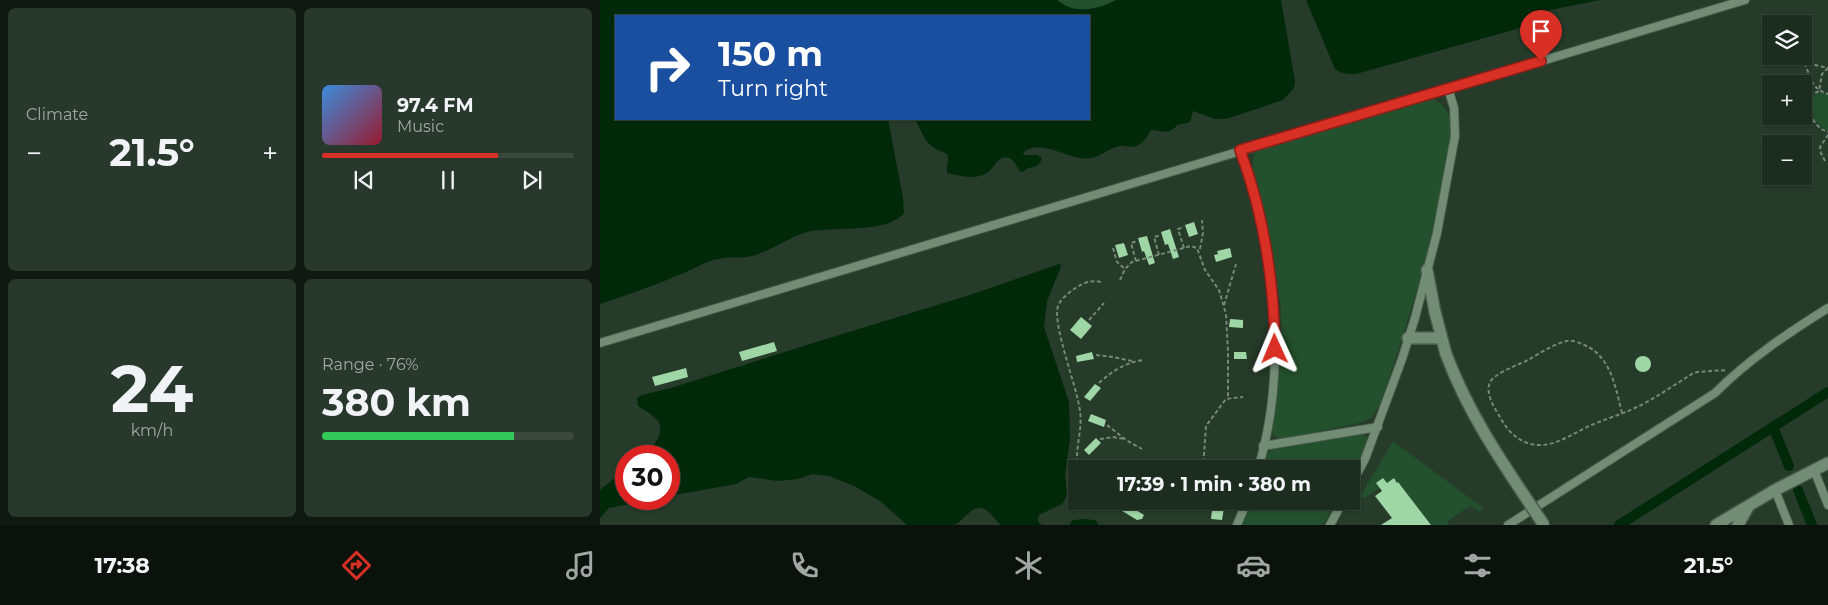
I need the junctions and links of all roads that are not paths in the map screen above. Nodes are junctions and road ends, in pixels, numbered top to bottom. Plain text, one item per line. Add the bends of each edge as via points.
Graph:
1 (1745, 0) edge
2 (1448, 88) junction
3 (1240, 150) junction
4 (1427, 270) junction
5 (1828, 308) edge
6 (1408, 338) junction
7 (1441, 338) junction
8 (600, 343) edge
9 (1378, 427) junction
10 (1263, 446) junction
11 (1260, 460) edge
12 (1828, 463) edge
13 (1360, 469) edge
14 (1814, 470) junction
15 (1775, 490) junction
16 (1828, 505) edge
17 (1749, 506) junction
18 (1243, 510) edge
19 (1338, 510) edge
20 (1237, 525) edge
21 (1330, 525) edge
22 (1508, 525) edge
23 (1544, 525) edge
24 (1716, 525) edge
25 (1738, 525) edge
26 (1789, 525) edge

1 - 2 street
2 - 3 street
2 - 4 street via 1454,108 1455,136
3 - 8 street
3 - 10 street via 1266,243 1273,296 1275,349
4 - 6 street
4 - 7 main road
5 - 22 street via 1785,335 1715,393
6 - 7 main road
6 - 9 street
7 - 23 main road, bridge via 1474,417
9 - 10 street
9 - 13 street
10 - 11 street
12 - 14 main road
14 - 15 main road
14 - 16 street
15 - 17 main road
15 - 26 street
17 - 24 main road
17 - 25 main road
18 - 20 street
19 - 21 street

